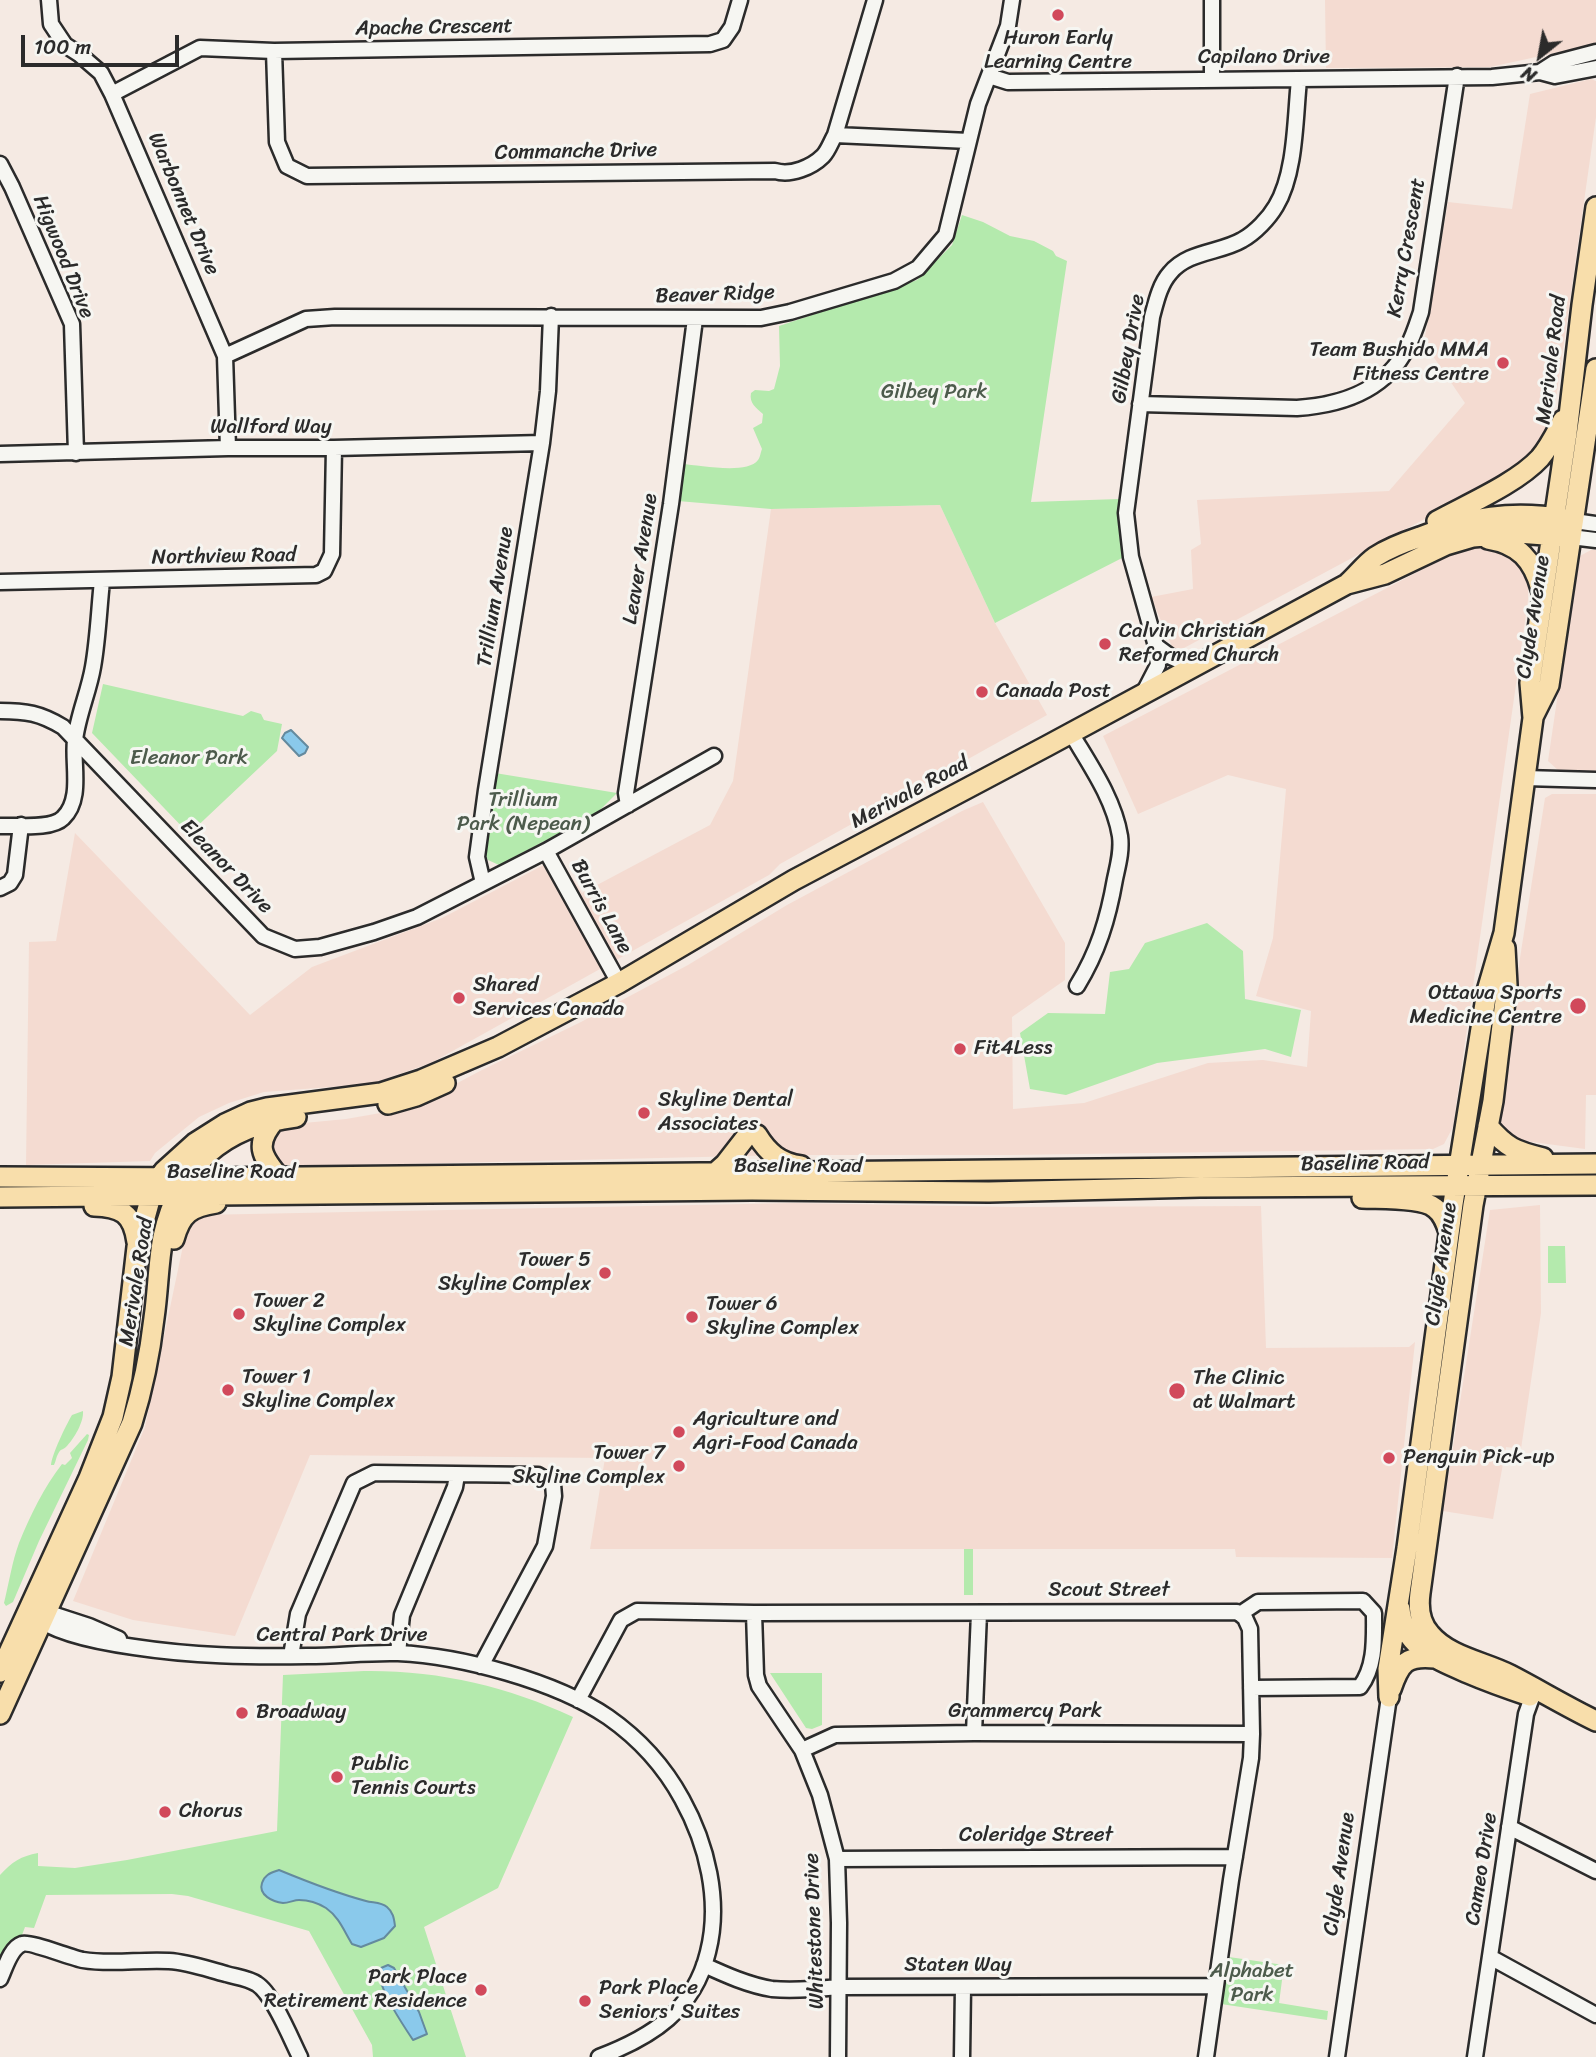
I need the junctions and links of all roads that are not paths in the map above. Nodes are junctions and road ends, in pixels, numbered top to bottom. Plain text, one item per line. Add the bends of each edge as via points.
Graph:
1 (49, 0) edge
2 (740, 0) edge
3 (875, 0) edge
4 (1012, 0) edge
5 (1212, 0) edge
6 (274, 51) junction
7 (1596, 52) edge
8 (1596, 68) edge
9 (1540, 72) junction
10 (989, 76) junction
11 (1457, 76) junction
12 (1212, 79) junction
13 (1299, 80) junction
14 (113, 94) junction
15 (835, 135) junction
16 (968, 141) junction
17 (0, 164) edge
18 (1596, 207) edge
19 (551, 316) junction
20 (695, 319) junction
21 (225, 356) junction
22 (1596, 369) edge
23 (1140, 404) junction
24 (1569, 406) junction
25 (541, 443) junction
26 (229, 448) junction
27 (334, 448) junction
28 (76, 453) junction
29 (0, 454) edge
30 (1596, 524) edge
31 (1563, 528) junction
32 (1473, 537) junction
33 (1596, 540) edge
34 (1395, 546) junction
35 (102, 581) junction
36 (0, 582) edge
37 (1347, 584) junction
38 (1542, 596) junction
39 (1156, 646) junction
40 (1194, 667) junction
41 (1143, 694) junction
42 (0, 711) edge
43 (1533, 718) junction
44 (1071, 733) junction
45 (75, 740) junction
46 (714, 756) dead end
47 (1525, 779) junction
48 (1596, 780) edge
49 (628, 805) junction
50 (21, 825) junction
51 (0, 826) edge
52 (546, 851) junction
53 (483, 883) junction
54 (0, 888) edge
55 (1504, 933) junction
56 (619, 983) junction
57 (1077, 986) dead end
58 (498, 1047) junction
59 (275, 1120) junction
60 (1488, 1126) junction
61 (1566, 1164) junction
62 (1596, 1164) edge
63 (1480, 1166) junction
64 (988, 1170) junction
65 (830, 1171) junction
66 (716, 1172) junction
67 (1458, 1176) junction
68 (0, 1177) edge
69 (280, 1178) junction
70 (752, 1178) junction
71 (592, 1183) junction
72 (470, 1184) junction
73 (1596, 1185) edge
74 (1477, 1186) junction
75 (155, 1187) junction
76 (181, 1187) junction
77 (1282, 1187) junction
78 (989, 1192) junction
79 (265, 1196) junction
80 (0, 1197) edge
81 (38, 1197) junction
82 (1450, 1233) junction
83 (137, 1248) junction
84 (154, 1318) junction
85 (457, 1475) junction
86 (1416, 1480) junction
87 (1433, 1492) junction
88 (1399, 1599) junction
89 (754, 1613) junction
90 (979, 1613) junction
91 (1240, 1614) junction
92 (38, 1616) junction
93 (398, 1653) junction
94 (290, 1656) junction
95 (1435, 1658) junction
96 (481, 1666) junction
97 (0, 1672) edge
98 (1251, 1688) junction
99 (1534, 1693) junction
100 (1389, 1697) junction
101 (578, 1699) junction
102 (0, 1714) edge
103 (1596, 1721) edge
104 (974, 1732) junction
105 (1252, 1734) junction
106 (802, 1750) junction
107 (1509, 1827) junction
108 (1235, 1857) junction
109 (836, 1859) junction
110 (1596, 1871) edge
111 (1490, 1957) junction
112 (704, 1965) junction
113 (0, 1979) edge
114 (1216, 1986) junction
115 (839, 1987) junction
116 (963, 1987) junction
117 (1596, 2015) edge
118 (300, 2057) edge
119 (599, 2057) edge
120 (838, 2057) edge
121 (962, 2057) edge
122 (1206, 2057) edge
123 (1337, 2057) edge
124 (1475, 2057) edge

1 - 14 street, Warbonnet Drive via 51,24 65,45 101,73
2 - 6 street, Apache Crescent via 732,27 723,40 710,44
3 - 15 street
4 - 10 street, Beaver Ridge via 1008,26
5 - 12 street
6 - 14 street, Apache Crescent via 200,48
6 - 15 street, Commanche Drive via 277,142 286,166 307,176 782,173 805,169 824,155
7 - 9 street, Capilano Drive via 1554,63
8 - 9 street, Capilano Drive via 1555,76
9 - 11 street, Capilano Drive
10 - 12 street, Capilano Drive via 1008,82
10 - 16 street, Beaver Ridge
11 - 13 street, Capilano Drive
11 - 23 street, Kerry Crescent via 1421,312 1407,349 1387,376 1346,401 1322,406
12 - 13 street, Capilano Drive
13 - 23 street, Gilbey Drive via 1290,161 1276,206 1242,240 1191,257 1170,272 1152,317
14 - 21 street, Warbonnet Drive
15 - 16 street
16 - 20 street, Beaver Ridge via 946,235 918,268 894,281 774,316
17 - 28 street, Higwood Drive via 72,324
18 - 24 main road, Merivale Road
19 - 20 street, Beaver Ridge
19 - 21 street, Beaver Ridge via 306,319
19 - 25 street, Trillium Avenue
20 - 49 street, Leaver Avenue via 626,793
21 - 26 street, Warbonnet Drive
22 - 31 main road, Merivale Road
23 - 39 street, Gilbey Drive via 1126,513 1131,556
24 - 31 main road, Merivale Road
24 - 34 main road via 1550,445 1526,471
25 - 27 street, Wallford Way
25 - 53 street, Trillium Avenue via 482,817 477,857
26 - 27 street, Wallford Way
26 - 28 street, Wallford Way
27 - 35 street, Northview Road via 332,554 324,571 307,576
28 - 29 street, Wallford Way
30 - 31 street
31 - 32 main road, Merivale Road
31 - 33 street
31 - 34 main road, Merivale Road via 1513,515 1477,518
31 - 38 main road, Clyde Avenue
31 - 43 main road, Clyde Avenue via 1549,685
32 - 37 main road, Merivale Road via 1385,574
32 - 38 main road via 1507,544 1525,557 1535,571
34 - 37 main road, Merivale Road via 1374,557
35 - 36 street, Northview Road
35 - 45 street via 93,666
37 - 40 main road, Merivale Road
38 - 43 main road, Clyde Avenue via 1530,683
39 - 40 street
39 - 41 street, Gilbey Drive via 1158,665
40 - 41 main road, Merivale Road
41 - 44 main road, Merivale Road
42 - 45 street, Eleanor Drive via 44,715
43 - 47 main road, Clyde Avenue
44 - 56 main road, Merivale Road via 794,880
44 - 57 street via 1098,778 1120,835 1109,913 1097,950
45 - 50 street via 76,775 69,811 61,821 49,825
45 - 53 street, Eleanor Drive via 263,936 280,944 295,949 320,947 374,932 417,917
46 - 49 street, Eleanor Drive
47 - 48 street
47 - 55 main road, Clyde Avenue
49 - 52 street, Eleanor Drive
50 - 51 street
50 - 54 street via 15,875
52 - 53 street, Eleanor Drive
52 - 56 street, Burris Lane
55 - 60 main road, Clyde Avenue via 1507,985
55 - 67 main road, Clyde Avenue via 1488,991
56 - 58 main road, Merivale Road
58 - 59 main road, Merivale Road via 445,1083 416,1096 351,1111
58 - 75 main road, Merivale Road via 382,1093 267,1108 237,1117 195,1143
59 - 69 main road via 262,1147 265,1160
59 - 76 main road, Merivale Road via 215,1147
60 - 61 main road via 1511,1148
60 - 63 main road, Clyde Avenue
61 - 62 main road, Baseline Road
61 - 63 main road, Baseline Road
63 - 67 main road, Baseline Road
63 - 74 main road, Clyde Avenue
64 - 65 main road, Baseline Road
64 - 67 main road, Baseline Road
64 - 78 main road
65 - 66 main road via 778,1159 752,1136
65 - 70 main road, Baseline Road
66 - 70 main road, Baseline Road
66 - 71 main road, Baseline Road
67 - 74 main road, Baseline Road
67 - 77 main road, Baseline Road
67 - 82 main road, Clyde Avenue
68 - 75 main road, Baseline Road
69 - 72 main road, Baseline Road
69 - 76 main road, Baseline Road
70 - 71 main road, Baseline Road
70 - 78 main road, Baseline Road
71 - 72 main road, Baseline Road
72 - 79 main road, Baseline Road
73 - 74 main road, Baseline Road
74 - 87 main road, Clyde Avenue
75 - 76 main road, Baseline Road
75 - 81 main road, Baseline Road
75 - 83 main road, Merivale Road
76 - 79 main road, Baseline Road
76 - 84 main road, Merivale Road via 163,1238
77 - 78 main road, Baseline Road
77 - 82 main road via 1433,1205
79 - 84 main road via 202,1206 181,1219
80 - 81 main road, Baseline Road
81 - 83 main road via 122,1211 135,1227
82 - 86 main road, Clyde Avenue
83 - 92 main road, Merivale Road via 113,1417
84 - 92 main road, Merivale Road via 145,1379 132,1423
85 - 93 street via 456,1488 402,1615
85 - 94 street via 374,1473 354,1483 298,1614
85 - 96 street via 538,1475 553,1484 545,1546
86 - 87 main road
86 - 88 main road, Clyde Avenue
87 - 99 main road, Clyde Avenue via 1419,1602 1424,1626 1448,1648 1509,1675
88 - 95 main road via 1404,1628
88 - 100 main road, Clyde Avenue via 1388,1669
89 - 90 street, Scout Street
89 - 101 street, Scout Street via 637,1611 626,1616
89 - 106 street, Whitestone Drive via 756,1675
90 - 91 street, Scout Street
90 - 104 street
91 - 98 street via 1250,1629
91 - 98 street via 1258,1602 1363,1601 1374,1613 1369,1675 1360,1687
92 - 94 street, Central Park Drive via 89,1626 140,1648 189,1655
92 - 97 main road, Merivale Road
92 - 102 main road, Merivale Road
93 - 94 street, Central Park Drive
93 - 96 street, Central Park Drive
95 - 99 main road via 1501,1687
95 - 100 main road via 1409,1659 1397,1674
96 - 101 street, Central Park Drive
98 - 105 street
99 - 103 main road
99 - 107 street, Cameo Drive via 1526,1714
100 - 123 street, Clyde Avenue
101 - 112 street, Central Park Drive via 617,1724 647,1751 690,1814 703,1847 712,1894 713,1925
104 - 105 street, Grammercy Park
104 - 106 street, Grammercy Park via 835,1735
105 - 108 street
106 - 109 street, Whitestone Drive via 820,1795
107 - 110 street
107 - 111 street, Cameo Drive
108 - 109 street, Coleridge Street
108 - 114 street
109 - 115 street, Whitestone Drive
111 - 117 street
111 - 124 street, Cameo Drive
112 - 115 street, Staten Way via 772,1989
112 - 119 street, Central Park Drive via 684,2000 662,2025
113 - 118 street via 14,1950 24,1943 96,1962 185,1963 258,1984
114 - 116 street, Staten Way
114 - 122 street
115 - 116 street, Staten Way
115 - 120 street, Whitestone Drive
116 - 121 street

